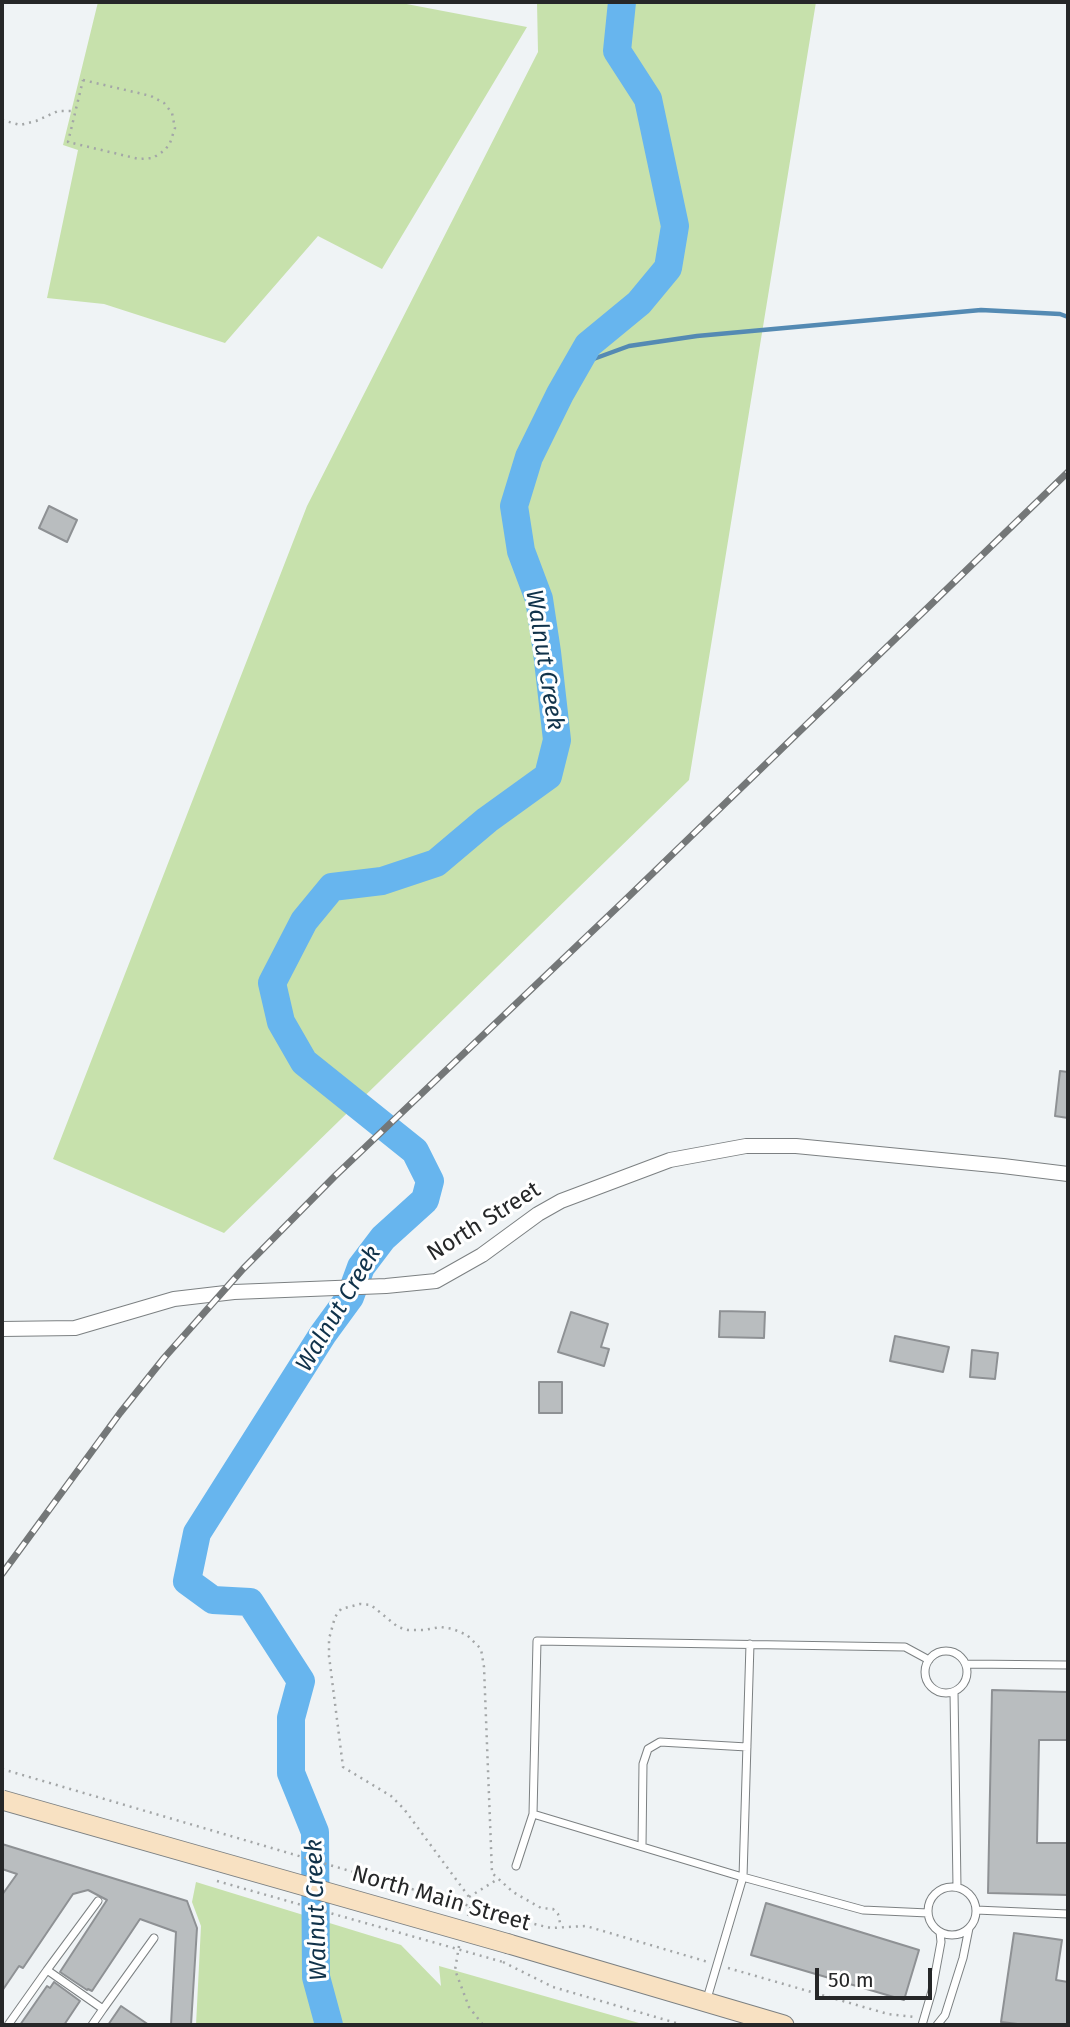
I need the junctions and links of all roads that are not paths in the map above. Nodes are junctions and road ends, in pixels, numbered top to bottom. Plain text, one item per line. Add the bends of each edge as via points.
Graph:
1 (1068, 1174) edge
2 (2, 1329) edge
3 (750, 1644) junction
4 (929, 1660) junction
5 (966, 1664) junction
6 (1068, 1665) edge
7 (954, 1692) junction
8 (747, 1747) junction
9 (2, 1800) edge
10 (533, 1814) junction
11 (642, 1846) junction
12 (516, 1866) dead end
13 (743, 1877) junction
14 (957, 1887) junction
15 (97, 1901) dead end
16 (976, 1910) junction
17 (928, 1913) junction
18 (1068, 1914) edge
19 (969, 1927) junction
20 (940, 1932) junction
21 (154, 1938) dead end
22 (47, 1970) junction
23 (706, 2002) junction
24 (103, 2009) junction
25 (923, 2022) edge
26 (8, 2025) edge
27 (92, 2025) edge
28 (784, 2025) edge
29 (937, 2025) edge

1 - 2 street, North Street via 796,1146 746,1146 670,1160 561,1201 436,1281 234,1292 174,1299 75,1328
3 - 4 lane via 905,1647
3 - 8 lane
3 - 10 lane via 537,1641
4 - 5 lane via 939,1652 951,1651
4 - 7 lane via 925,1672 929,1684 940,1692
5 - 6 lane
5 - 7 lane via 965,1683
7 - 14 lane
8 - 11 lane via 660,1742 648,1749 643,1764
8 - 13 lane
9 - 23 main road, North Main Street, bridge via 506,1953
10 - 11 lane
10 - 12 lane
11 - 13 lane
13 - 17 lane via 863,1910
13 - 23 lane
14 - 16 lane via 972,1896
14 - 17 lane via 937,1891
15 - 22 lane
16 - 18 lane
16 - 19 lane
17 - 20 lane
19 - 20 lane via 955,1935
19 - 29 lane via 945,2015
20 - 25 lane
21 - 24 lane
22 - 24 lane
22 - 26 lane
23 - 28 main road, North Main Street
24 - 27 lane

